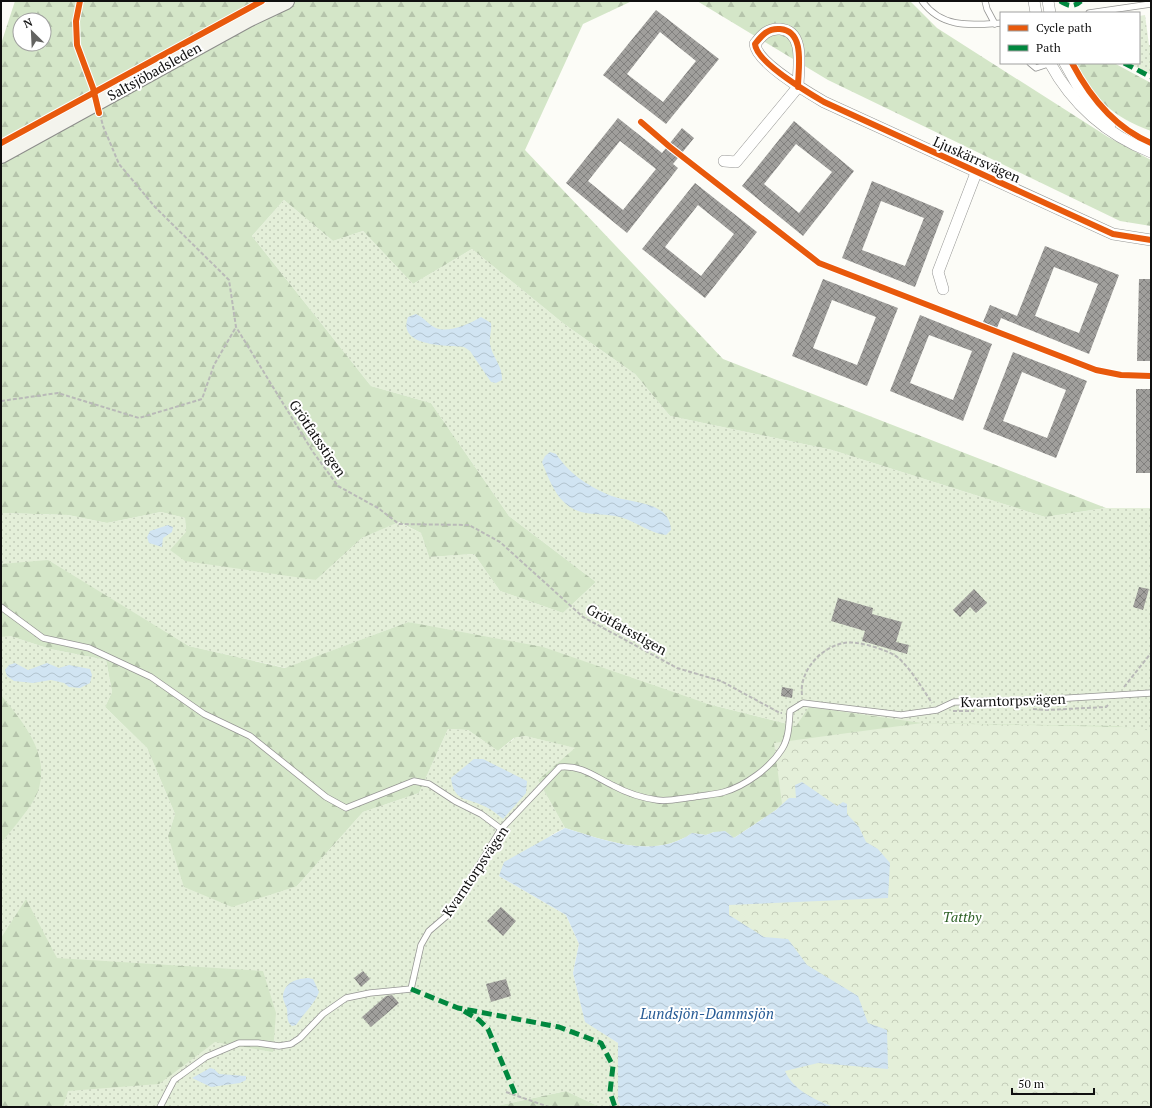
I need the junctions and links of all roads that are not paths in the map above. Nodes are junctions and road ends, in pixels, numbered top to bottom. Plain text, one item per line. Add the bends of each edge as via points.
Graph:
1 (286, 1) edge
2 (922, 1) edge
3 (986, 1) edge
4 (1034, 1) edge
5 (1048, 1) edge
6 (1144, 3) edge
7 (1151, 4) edge
8 (1036, 12) edge
9 (1050, 12) edge
10 (1094, 12) edge
11 (998, 23) edge
12 (1031, 64) edge
13 (1047, 64) edge
14 (1051, 64) edge
15 (1065, 64) edge
16 (798, 87) junction
17 (1124, 139) junction
18 (1151, 152) edge
19 (1, 155) edge
20 (724, 161) dead end
21 (976, 173) junction
22 (1151, 240) edge
23 (943, 289) dead end
24 (1, 608) edge
25 (1151, 693) edge
26 (501, 829) junction
27 (160, 1107) edge

1 - 19 main road, Saltsjöbadsleden via 248,19
2 - 11 lane via 934,15 953,22 972,26
3 - 11 lane via 987,9
4 - 8 street
5 - 9 street
6 - 7 lane
6 - 10 lane
12 - 13 lane via 1036,68
14 - 17 street via 1084,110
15 - 17 street via 1079,88
16 - 16 street, Ljuskärrsvägen via 758,54 755,44 763,33 778,28 786,29 793,34 798,46
16 - 20 street via 736,162
16 - 21 street, Ljuskärrsvägen via 824,102
17 - 18 street
21 - 22 street, Ljuskärrsvägen via 1113,234
21 - 23 street via 938,272
24 - 26 lane via 43,638 89,648 151,677 204,714 250,736 326,797 346,808 414,781 429,784 481,814
25 - 26 lane, Kvarntorpsvägen via 954,702 937,710 900,715 803,703 790,711 789,731 782,749 768,766 724,792 659,801 615,787 573,766 560,767
26 - 27 lane, Kvarntorpsvägen via 450,913 429,931 421,945 411,989 346,998 323,1014 291,1044 279,1046 239,1043 206,1057 174,1080

